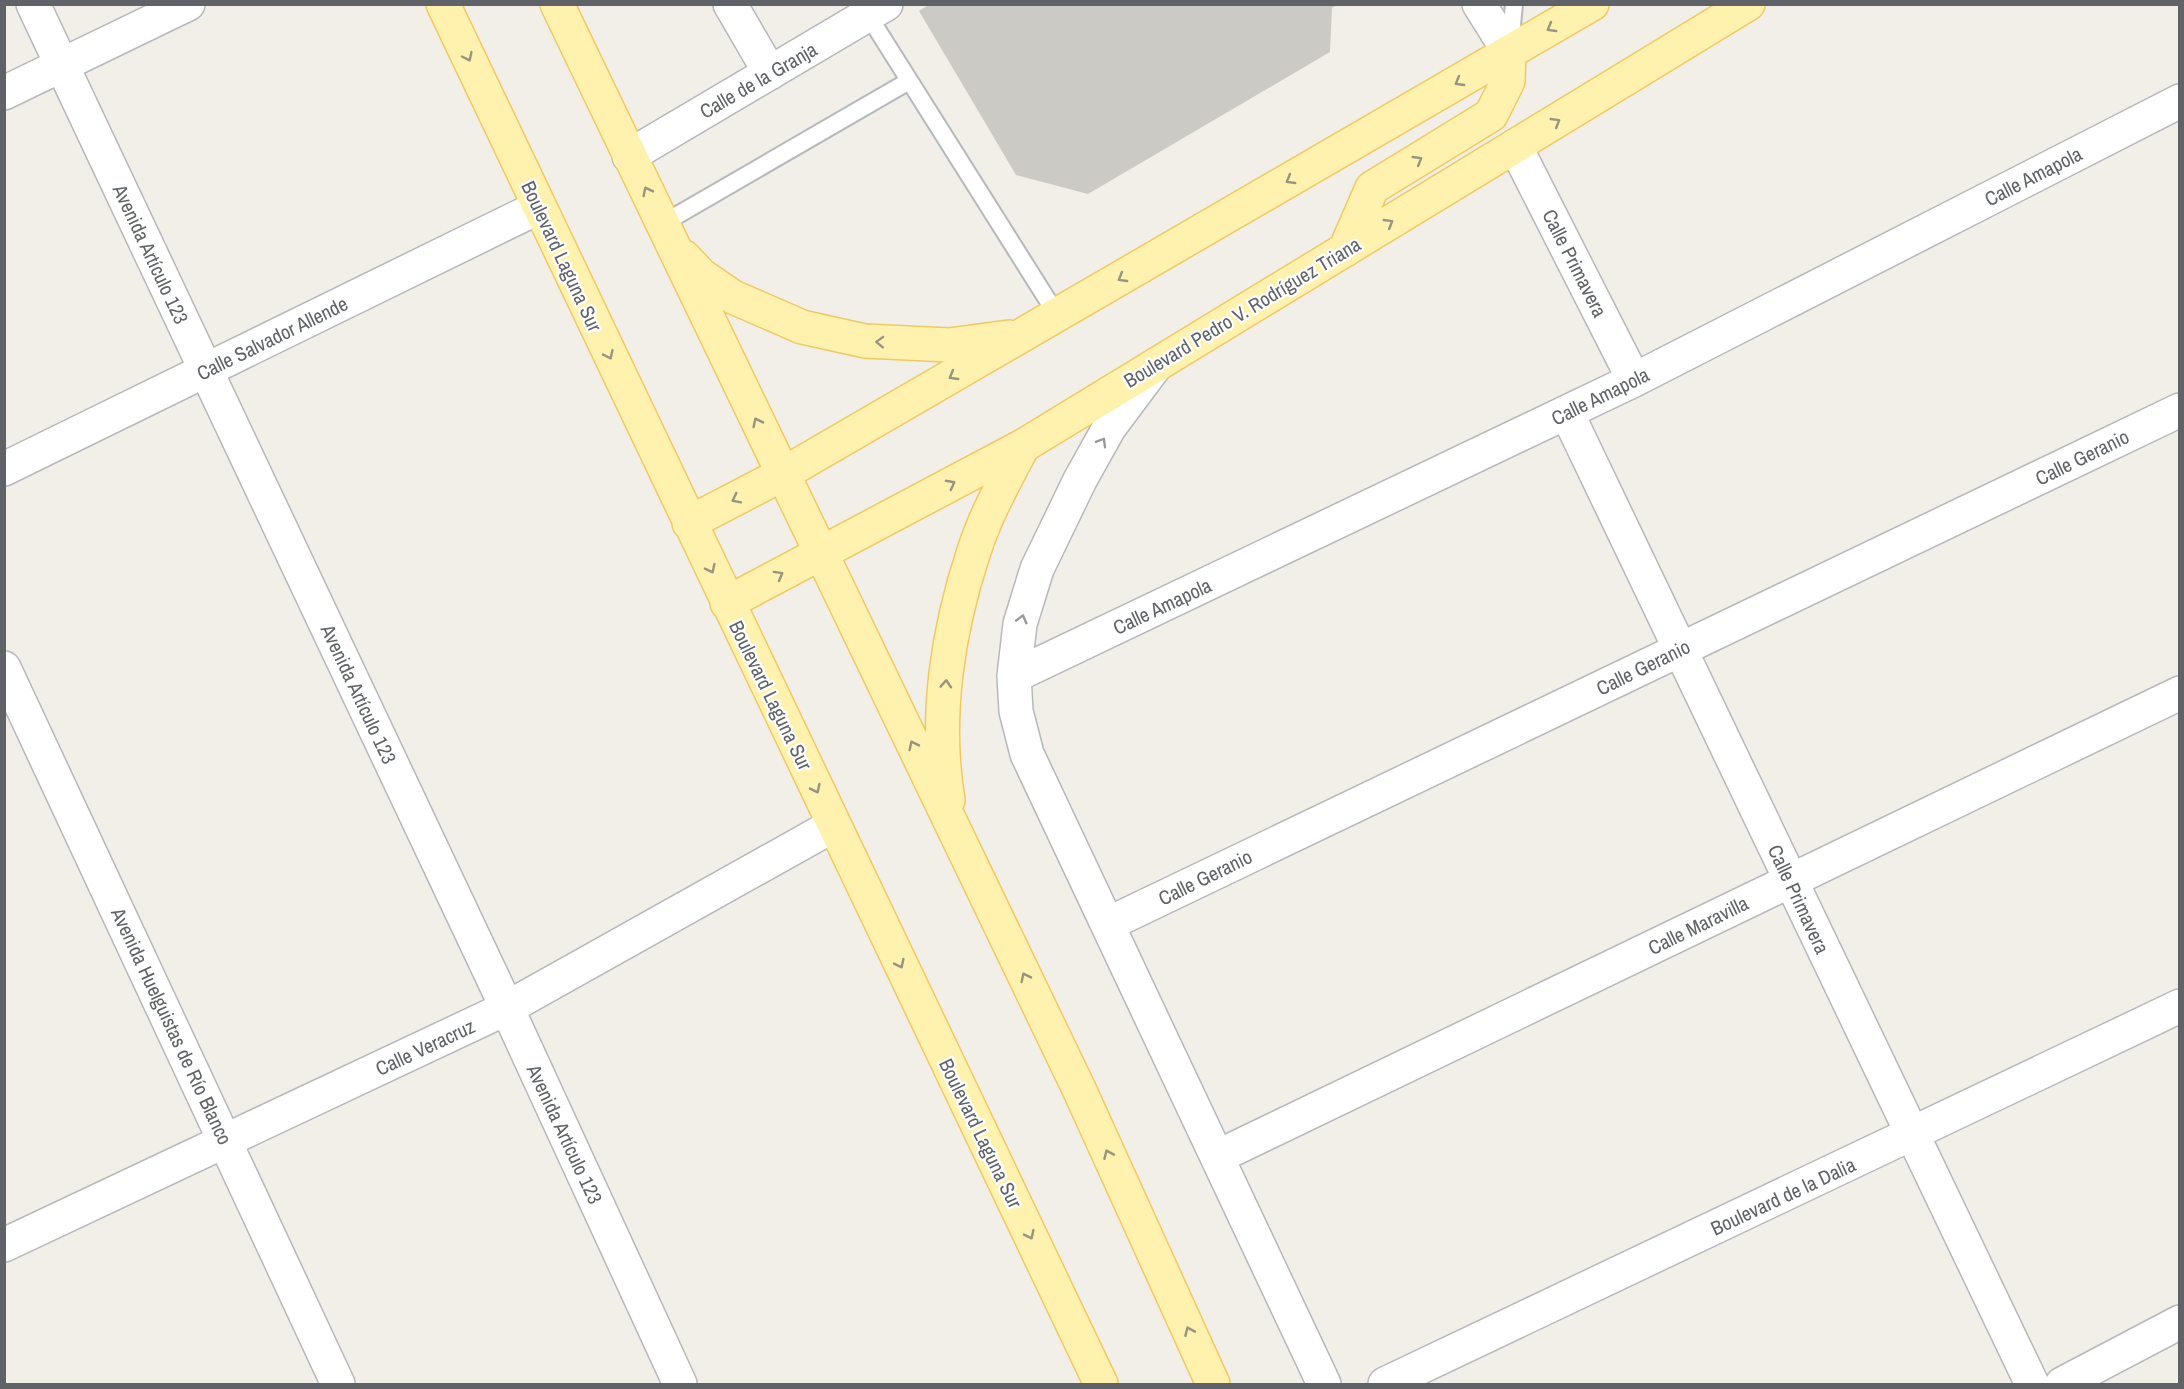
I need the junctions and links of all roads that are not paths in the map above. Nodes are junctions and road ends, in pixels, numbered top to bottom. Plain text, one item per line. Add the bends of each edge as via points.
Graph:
1 (33, 4) edge
2 (188, 4) edge
3 (442, 4) edge
4 (557, 4) edge
5 (729, 4) edge
6 (1479, 4) edge
7 (1514, 4) edge
8 (1592, 4) edge
9 (1748, 4) edge
10 (877, 10) edge
11 (1509, 52) junction
12 (62, 65) junction
13 (770, 73) junction
14 (909, 81) junction
15 (4, 93) edge
16 (2180, 101) edge
17 (1515, 146) junction
18 (629, 156) junction
19 (539, 207) junction
20 (667, 234) junction
21 (1345, 250) junction
22 (1057, 315) junction
23 (1022, 335) junction
24 (1156, 365) junction
25 (206, 370) junction
26 (1634, 380) junction
27 (2180, 410) edge
28 (1567, 413) junction
29 (1023, 446) junction
30 (4, 469) edge
31 (783, 474) junction
32 (689, 523) junction
33 (820, 552) junction
34 (727, 603) junction
35 (1680, 649) junction
36 (4, 668) edge
37 (1014, 676) junction
38 (2180, 693) edge
39 (834, 825) junction
40 (952, 825) junction
41 (1790, 881) junction
42 (1108, 924) junction
43 (2180, 1006) edge
44 (507, 1008) junction
45 (1911, 1136) junction
46 (226, 1140) junction
47 (1217, 1157) junction
48 (4, 1245) edge
49 (2180, 1323) edge
50 (338, 1384) edge
51 (680, 1384) edge
52 (1101, 1384) edge
53 (1213, 1384) edge
54 (1324, 1384) edge
55 (1385, 1384) edge
56 (2032, 1384) edge
57 (2062, 1384) edge

1 - 12 street, Avenida Artículo 123
2 - 12 street
3 -> 19 main road, Boulevard Laguna Sur
4 - 18 main road
5 - 13 street
6 - 11 street
7 - 11 lane
8 -> 11 main road
17 -> 9 main road, Boulevard Pedro V. Rodríguez Triana
10 - 13 street, Calle de la Granja
10 - 14 lane
21 -> 11 main road via 1371,188 1491,115 1508,81
11 -> 22 main road
12 - 15 street
12 - 25 street, Avenida Artículo 123
13 - 18 street, Calle de la Granja
14 - 20 lane
14 - 22 lane
16 - 26 street, Calle Amapola
21 -> 17 main road, Boulevard Pedro V. Rodríguez Triana
17 - 26 street, Calle Primavera
20 -> 18 main road
19 - 25 street, Calle Salvador Allende
19 -> 32 main road, Boulevard Laguna Sur
23 -> 20 main road via 949,345 865,341 802,327 733,297 701,275
31 -> 20 main road
21 - 24 main road, Boulevard Pedro V. Rodríguez Triana
22 - 23 main road
23 -> 31 main road
24 - 29 main road, Boulevard Pedro V. Rodríguez Triana
37 -> 24 street via 1020,624 1036,569 1109,429
25 - 30 street, Calle Salvador Allende
25 - 44 street, Avenida Artículo 123
26 - 28 street, Calle Amapola
27 - 35 street, Calle Geranio
28 - 35 street, Calle Primavera
28 - 37 street, Calle Amapola
33 -> 29 main road, Boulevard Pedro V. Rodríguez Triana
40 -> 29 main road via 945,781 943,722 947,663 958,605 975,549
31 -> 32 main road
31 - 33 main road
32 -> 34 main road, Boulevard Laguna Sur
34 -> 33 main road, Boulevard Pedro V. Rodríguez Triana
40 -> 33 main road
34 -> 39 main road, Boulevard Laguna Sur
35 - 41 street, Calle Primavera
35 - 42 street, Calle Geranio
36 - 46 street, Avenida Huelguistas de Río Blanco
37 - 42 street via 1016,711 1027,754
38 - 41 street, Calle Maravilla
39 - 44 street, Calle Veracruz
39 -> 52 main road, Boulevard Laguna Sur
53 -> 40 main road via 1079,1089
41 - 45 street, Calle Primavera
41 - 47 street, Calle Maravilla
42 - 47 street
43 - 45 street, Boulevard de la Dalia
44 - 46 street, Calle Veracruz
44 - 51 street, Avenida Artículo 123
45 - 55 street, Boulevard de la Dalia
45 - 56 street, Calle Primavera
46 - 48 street, Calle Veracruz
46 - 50 street, Avenida Huelguistas de Río Blanco
47 - 54 street
49 - 57 street

